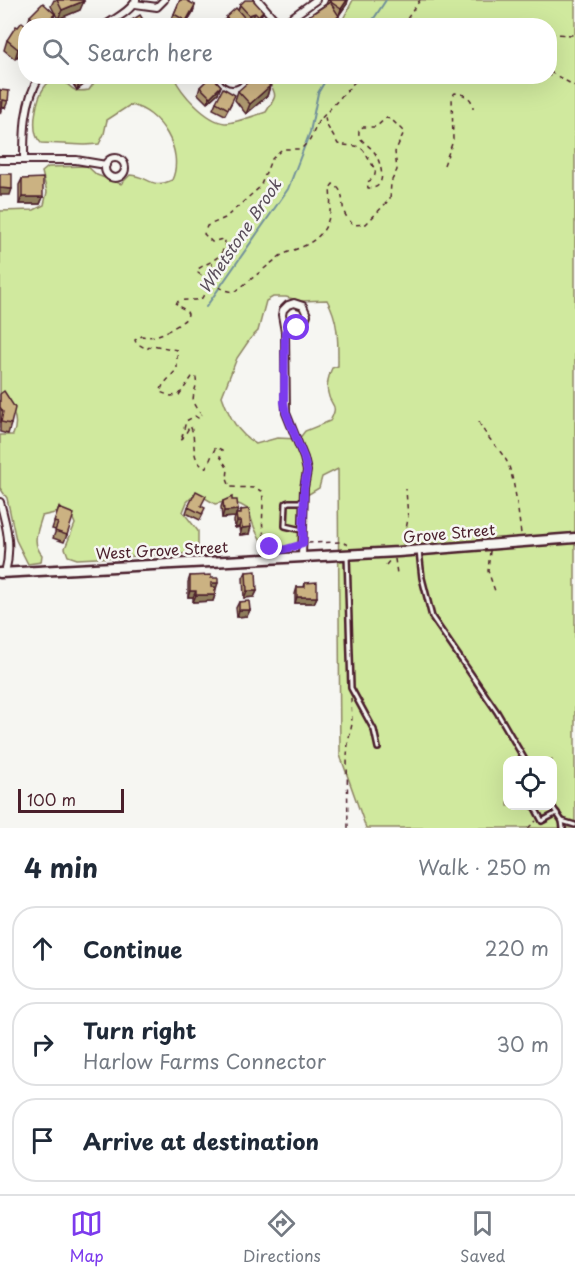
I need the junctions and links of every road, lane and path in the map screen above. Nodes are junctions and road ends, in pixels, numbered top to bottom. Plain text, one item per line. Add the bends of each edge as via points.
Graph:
1 (164, 0) edge
2 (258, 0) edge
3 (316, 0) edge
4 (420, 0) edge
5 (135, 2) edge
6 (114, 18) edge
7 (273, 18) edge
8 (291, 18) edge
9 (408, 18) edge
10 (557, 34) edge
11 (575, 35) edge
12 (557, 76) edge
13 (36, 84) edge
14 (353, 84) edge
15 (575, 86) edge
16 (473, 109) dead end
17 (326, 115) junction
18 (0, 160) edge
19 (24, 160) junction
20 (106, 165) dead end
21 (444, 165) dead end
22 (211, 262) junction
23 (285, 332) junction
24 (479, 422) dead end
25 (406, 489) dead end
26 (0, 502) edge
27 (304, 502) junction
28 (303, 530) junction
29 (575, 538) edge
30 (522, 541) junction
31 (491, 543) junction
32 (303, 544) junction
33 (419, 549) junction
34 (398, 552) junction
35 (324, 555) joint
36 (347, 555) junction
37 (303, 556) junction
38 (2, 573) edge
39 (397, 574) dead end
40 (495, 591) dead end
41 (351, 688) junction
42 (378, 748) dead end
43 (523, 756) edge
44 (536, 810) edge
45 (555, 810) edge
46 (557, 813) junction
47 (540, 817) junction
48 (562, 821) junction
49 (575, 825) edge
50 (348, 828) edge
51 (528, 828) edge
52 (563, 828) edge

1 - 5 street via 156,6
2 - 7 street
3 - 8 street
4 - 9 path
5 - 6 street
10 - 11 path
12 - 15 path
13 - 19 street via 26,119
14 - 17 path
16 - 21 path via 467,96 454,93 453,141
17 - 22 path via 301,149 282,150 271,160 260,187 225,218 207,226 204,234 212,242 225,240 221,255
17 - 22 path via 326,124 338,144 360,147 376,168 372,180 367,182 370,189 380,183 382,175 375,153 358,134 359,129 376,127 386,118 404,132 394,152 397,171 391,182 390,199 366,224 353,225 344,210 342,193 333,184 329,220 320,235 280,256 235,292 215,285 210,274
18 - 19 street
19 - 20 street via 88,160
22 - 32 path via 198,269 207,289 202,298 177,302 186,310 187,318 160,334 135,340 147,349 152,345 177,350 177,369 160,392 179,395 195,376 198,384 194,404 202,415 186,421 181,441 190,426 195,433 193,444 198,463 205,468 216,447 222,450 220,456 228,470 230,487 262,491 263,537 270,547 279,551
23 - 23 street via 283,310 294,303 303,306 307,315 303,325
23 - 27 street via 284,402 307,471
24 - 30 path via 512,471
25 - 34 path via 408,519 404,544
26 - 38 street via 9,533 9,556
27 - 28 street
27 - 28 lane via 286,503 284,519 285,526
28 - 32 street
29 - 30 main road, Grove Street
30 - 31 main road, Grove Street
31 - 33 main road, Grove Street
31 - 40 path via 488,571
32 - 36 path via 342,542 351,547
32 - 37 street
33 - 34 main road, Grove Street
33 - 43 lane via 432,617
34 - 36 main road, Grove Street
34 - 39 path
35 - 36 main road, Grove Street
35 - 37 main road, West Grove Street
36 - 41 lane
37 - 38 main road, West Grove Street
41 - 42 lane via 374,730
41 - 50 path
44 - 47 lane
45 - 46 lane
46 - 47 lane via 542,820
46 - 48 lane
47 - 51 path
48 - 49 lane
48 - 52 lane

